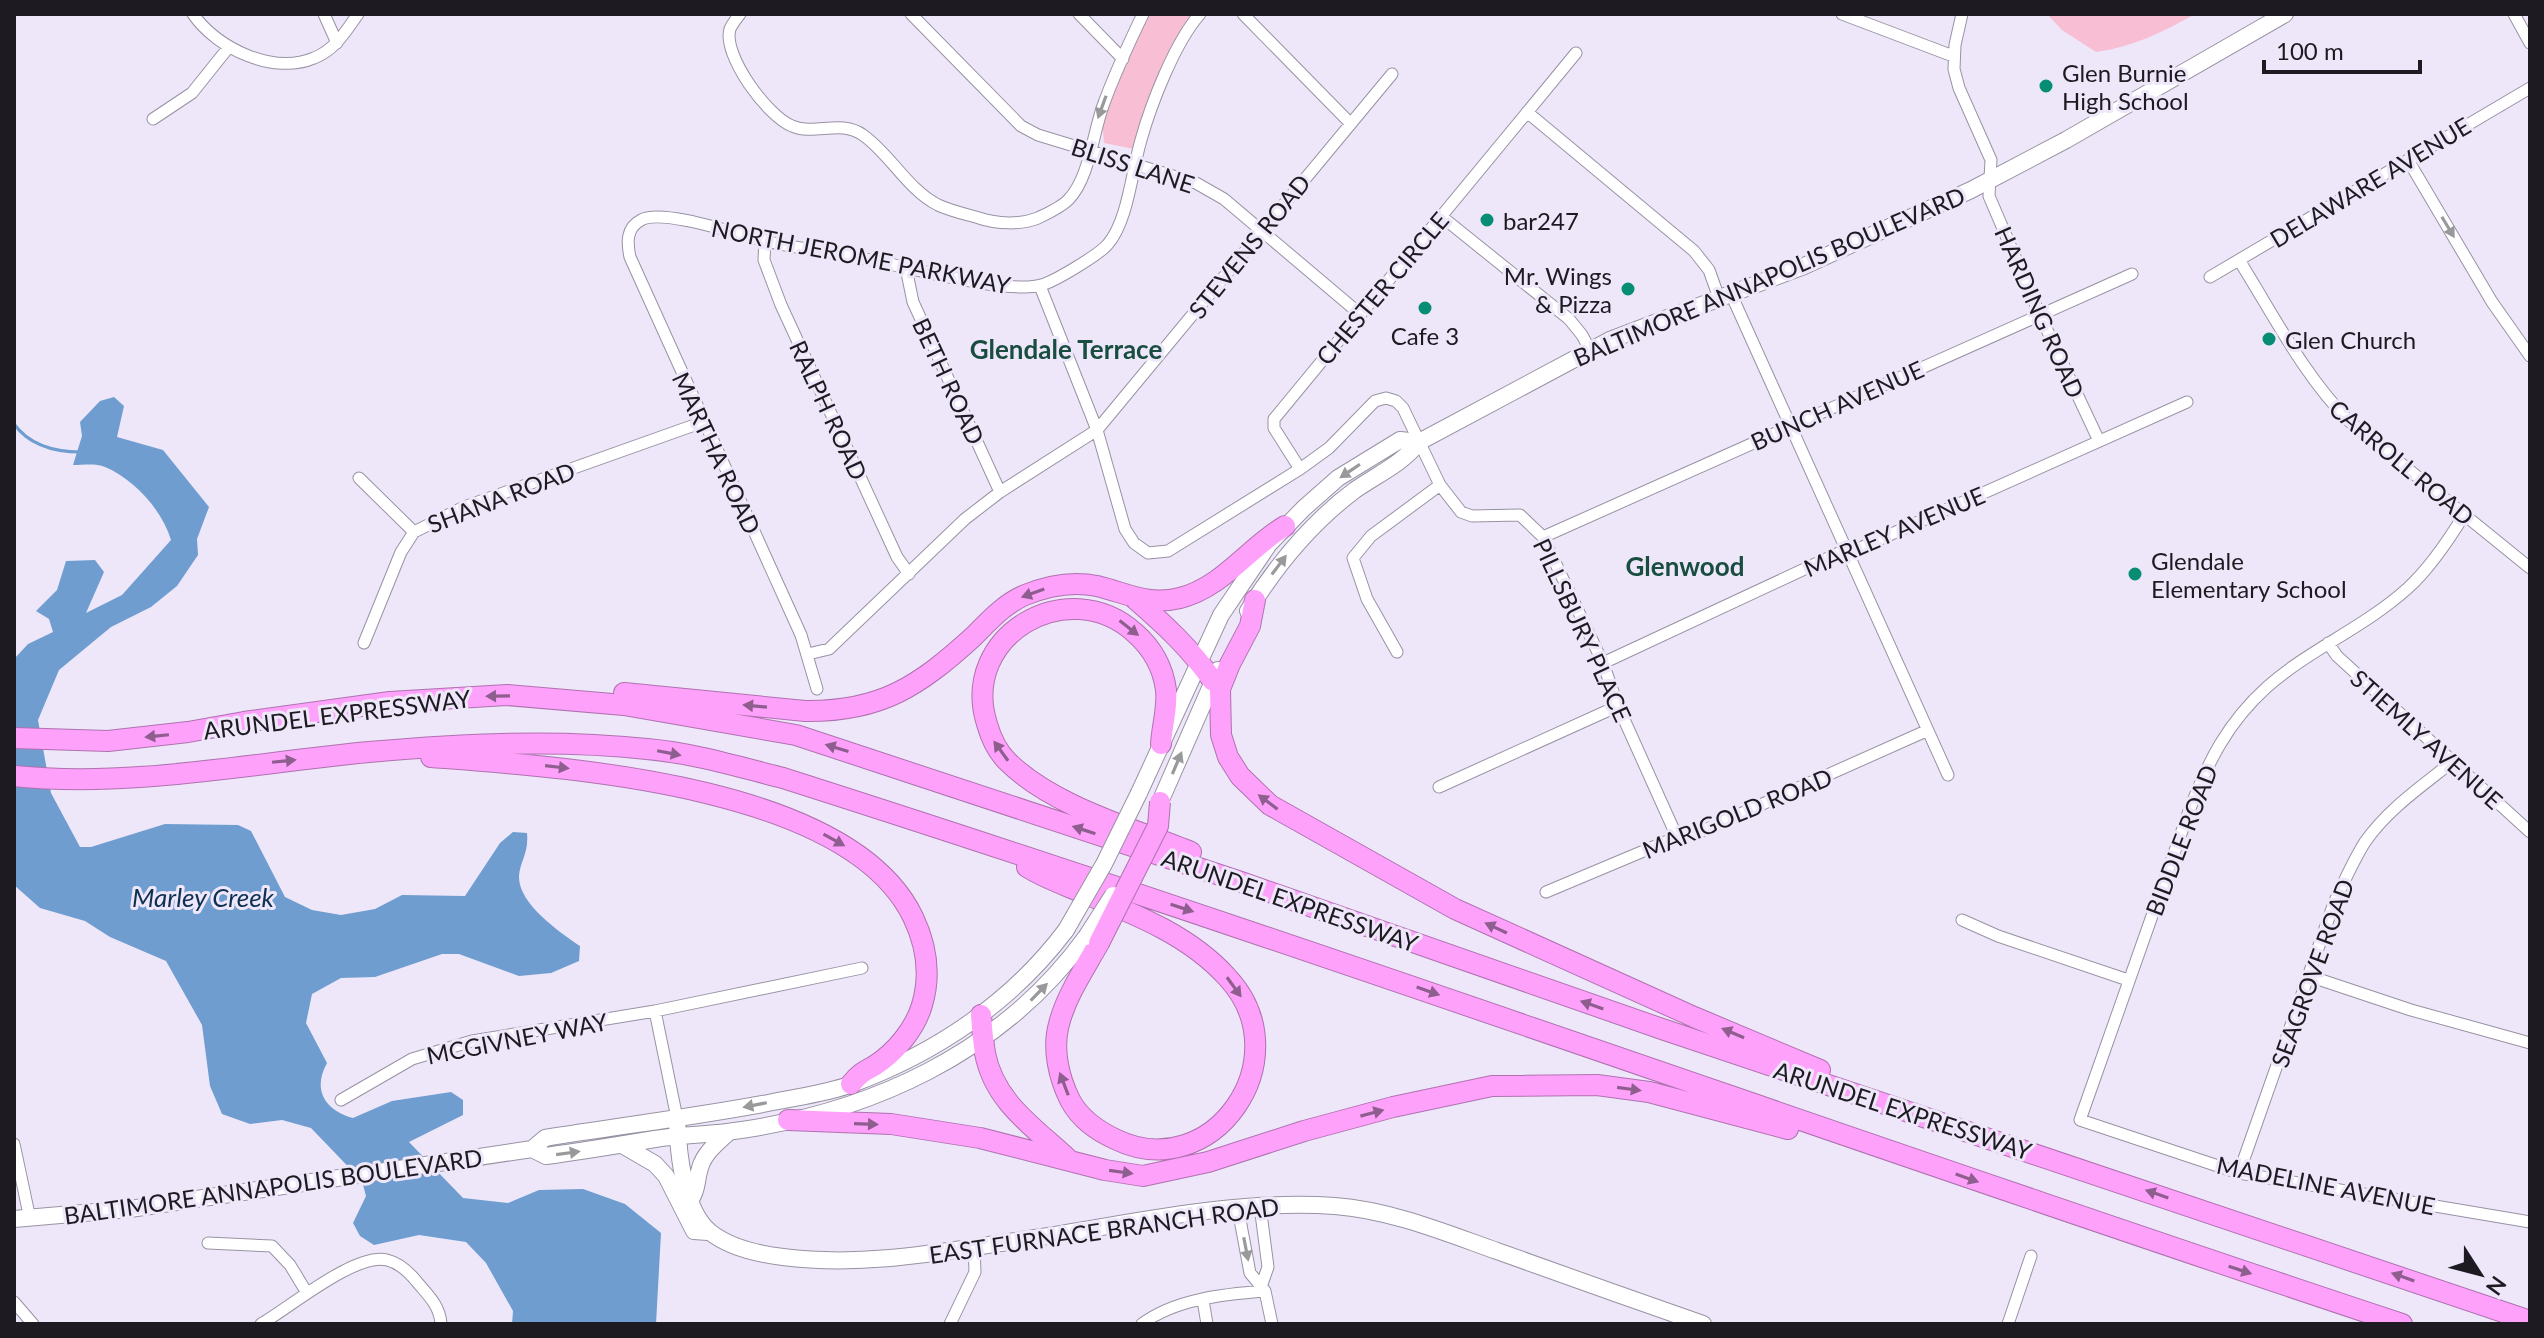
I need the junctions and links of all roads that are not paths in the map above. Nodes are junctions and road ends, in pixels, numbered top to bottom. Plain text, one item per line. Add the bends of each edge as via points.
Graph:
1 (193, 14) edge
2 (324, 14) edge
3 (358, 14) edge
4 (740, 14) edge
5 (911, 14) edge
6 (1079, 14) edge
7 (1143, 14) edge
8 (1200, 14) edge
9 (1243, 14) edge
10 (1842, 14) edge
11 (1962, 14) edge
12 (2285, 14) edge
13 (2514, 14) edge
14 (337, 43) junction
15 (2530, 43) edge
16 (228, 48) junction
17 (1576, 53) dead end
18 (1953, 56) junction
19 (1123, 59) junction
20 (1392, 74) dead end
21 (2530, 88) edge
22 (1527, 112) junction
23 (153, 119) dead end
24 (1350, 123) junction
25 (1091, 151) junction
26 (2408, 160) junction
27 (1135, 163) junction
28 (1990, 181) junction
29 (1441, 216) junction
30 (641, 220) joint
31 (1260, 231) junction
32 (765, 240) junction
33 (2239, 260) junction
34 (906, 268) junction
35 (2132, 274) dead end
36 (2210, 277) dead end
37 (1040, 286) junction
38 (1725, 296) junction
39 (1360, 314) junction
40 (2040, 315) junction
41 (1590, 350) junction
42 (2530, 356) edge
43 (2187, 402) dead end
44 (703, 422) junction
45 (1791, 426) junction
46 (1097, 430) junction
47 (2099, 441) junction
48 (1419, 442) junction
49 (1300, 469) junction
50 (359, 478) dead end
51 (1440, 485) junction
52 (1000, 492) junction
53 (2464, 515) junction
54 (1285, 526) junction
55 (414, 532) junction
56 (1543, 537) junction
57 (1849, 553) junction
58 (2530, 568) edge
59 (909, 574) junction
60 (1135, 599) junction
61 (1255, 600) junction
62 (364, 643) dead end
63 (2328, 643) junction
64 (1397, 652) dead end
65 (808, 654) junction
66 (1200, 662) junction
67 (1603, 663) junction
68 (1213, 681) junction
69 (817, 689) dead end
70 (544, 698) junction
71 (1618, 706) junction
72 (1926, 731) junction
73 (14, 738) edge
74 (1161, 744) junction
75 (367, 752) junction
76 (2452, 762) junction
77 (1948, 775) dead end
78 (14, 776) edge
79 (1439, 787) dead end
80 (1160, 802) joint
81 (2530, 832) edge
82 (1677, 837) junction
83 (1002, 848) junction
84 (1238, 881) junction
85 (1546, 892) dead end
86 (1962, 920) dead end
87 (1092, 940) junction
88 (862, 968) dead end
89 (2309, 976) junction
90 (2128, 980) junction
91 (655, 1011) junction
92 (981, 1015) junction
93 (984, 1038) junction
94 (2530, 1043) edge
95 (851, 1084) junction
96 (1851, 1093) junction
97 (341, 1100) dead end
98 (677, 1118) junction
99 (788, 1120) junction
100 (2080, 1120) joint
101 (729, 1132) junction
102 (677, 1137) junction
103 (14, 1144) edge
104 (624, 1146) junction
105 (532, 1149) junction
106 (1894, 1152) junction
107 (1071, 1162) junction
108 (2239, 1173) junction
109 (690, 1200) junction
110 (1260, 1206) junction
111 (1238, 1209) junction
112 (22, 1219) edge
113 (2530, 1222) edge
114 (710, 1232) junction
115 (208, 1243) dead end
116 (974, 1247) junction
117 (2031, 1256) dead end
118 (1264, 1288) junction
119 (307, 1293) junction
120 (1203, 1300) junction
121 (14, 1302) edge
122 (2530, 1321) edge
123 (440, 1323) edge
124 (33, 1324) edge
125 (261, 1324) edge
126 (950, 1324) edge
127 (1142, 1324) edge
128 (1207, 1324) edge
129 (1272, 1324) edge
130 (1703, 1324) edge
131 (2008, 1324) edge
132 (2402, 1324) edge

1 - 16 street
2 - 14 street
3 - 14 street
4 - 25 street via 730,27 731,52 782,120 805,130 848,128 863,135 933,202 948,208 990,222 1036,219 1070,199
5 - 25 street, BLISS LANE via 1021,126
6 - 19 street
7 - 19 street
8 - 27 street, NORTH JEROME PARKWAY via 1176,51
9 - 24 street
10 - 18 street
11 - 18 street
12 - 28 main road, BALTIMORE ANNAPOLIS BOULEVARD
13 - 15 street
14 - 16 street via 315,58 283,66
16 - 23 street via 192,93
17 - 22 street, CHESTER CIRCLE
18 - 28 street, HARDING ROAD via 1959,88 1991,160
19 -> 25 street
20 - 24 street, STEVENS ROAD
21 - 26 street, DELAWARE AVENUE
22 - 29 street, CHESTER CIRCLE
22 - 38 street via 1694,251
24 - 31 street, STEVENS ROAD
25 - 27 street, BLISS LANE
26 - 33 street, DELAWARE AVENUE
26 -> 42 street
27 - 31 street, BLISS LANE via 1196,183
27 - 37 street, NORTH JEROME PARKWAY via 1119,225 1108,244
28 - 38 main road, BALTIMORE ANNAPOLIS BOULEVARD
28 - 40 street, HARDING ROAD via 1989,196
29 - 39 street, CHESTER CIRCLE
29 - 41 street via 1569,319
30 - 32 street, NORTH JEROME PARKWAY via 660,216
30 - 44 street, MARTHA ROAD via 628,237 630,257
31 - 39 street, BLISS LANE
31 - 46 street, STEVENS ROAD
32 - 34 street, NORTH JEROME PARKWAY
32 - 59 street, RALPH ROAD via 764,260 781,305
33 - 36 street, DELAWARE AVENUE
33 - 53 street, CARROLL ROAD via 2329,400
34 - 37 street, NORTH JEROME PARKWAY via 1017,287
34 - 52 street, BETH ROAD via 913,302
35 - 40 street, BUNCH AVENUE
37 - 46 street
38 - 41 main road, BALTIMORE ANNAPOLIS BOULEVARD
38 - 45 street
39 - 49 street, CHESTER CIRCLE via 1274,419 1274,428
40 - 45 street, BUNCH AVENUE
40 - 47 street, HARDING ROAD
41 - 48 main road, BALTIMORE ANNAPOLIS BOULEVARD
43 - 47 street, MARLEY AVENUE
44 - 55 street, SHANA ROAD via 464,507
44 - 65 street, MARTHA ROAD
45 - 56 street, BUNCH AVENUE
45 - 57 street
46 - 49 street via 1125,529 1148,553 1176,547
46 - 52 street, STEVENS ROAD
47 - 57 street, MARLEY AVENUE
48 - 49 street, PILLSBURY PLACE via 1403,408 1386,398 1375,401
48 - 51 street, PILLSBURY PLACE
48 -> 54 main road, BALTIMORE ANNAPOLIS BOULEVARD via 1400,440 1364,462 1318,494
61 -> 48 main road, BALTIMORE ANNAPOLIS BOULEVARD via 1301,539 1355,491 1406,458
50 - 55 street
51 - 56 street, PILLSBURY PLACE via 1461,512 1520,515
51 - 64 street via 1371,536 1353,558 1367,599
52 - 59 street, STEVENS ROAD
53 - 58 street, CARROLL ROAD
53 - 63 street, BIDDLE ROAD via 2407,589
54 - 60 highway via 1208,587 1177,599
54 - 66 main road, BALTIMORE ANNAPOLIS BOULEVARD via 1234,594
55 - 62 street, SHANA ROAD
56 - 67 street, PILLSBURY PLACE
57 - 67 street, MARLEY AVENUE via 1841,552
57 - 72 street
59 - 65 street, STEVENS ROAD via 829,649
60 - 66 highway
60 -> 70 highway via 1095,586 1064,584 1034,591 1005,606 921,681 884,700 855,707 805,711 561,687
61 - 68 main road, BALTIMORE ANNAPOLIS BOULEVARD
96 -> 61 highway via 1833,1075 1455,909 1270,805 1240,776 1221,735 1220,689 1250,626
63 - 76 street, STIEMLY AVENUE
63 - 90 street, BIDDLE ROAD via 2267,688 2207,764
65 - 69 street, MARTHA ROAD
66 - 68 highway
66 - 74 main road, BALTIMORE ANNAPOLIS BOULEVARD
67 - 71 street, PILLSBURY PLACE
80 -> 68 main road, BALTIMORE ANNAPOLIS BOULEVARD
70 -> 73 highway, ARUNDEL EXPRESSWAY via 390,702 108,741
84 -> 70 highway, ARUNDEL EXPRESSWAY via 796,735 624,705
71 - 79 street
71 - 82 street, PILLSBURY PLACE
72 - 77 street
72 - 82 street, MARIGOLD ROAD via 1702,831
84 -> 74 highway via 1224,865 1057,796 1005,759 982,711 983,687 995,651 1029,619 1058,609 1088,609 1124,623 1160,665 1166,691
74 - 92 main road, BALTIMORE ANNAPOLIS BOULEVARD, bridge via 1066,930 1029,975
78 -> 75 highway, ARUNDEL EXPRESSWAY via 164,774
75 -> 83 highway, ARUNDEL EXPRESSWAY via 535,744 649,749 783,778
75 -> 95 highway via 557,766 671,786 791,819 860,855 904,898 927,958 916,1020 893,1051 861,1071
76 - 81 street, STIEMLY AVENUE
76 - 89 street, SEAGROVE ROAD via 2396,807 2364,844 2334,903
80 - 87 highway, bridge via 1158,826
82 - 85 street, MARIGOLD ROAD
83 -> 87 highway via 1031,869 1162,928 1206,957 1239,992 1254,1033 1250,1084 1238,1106 1203,1137 1158,1150 1123,1143 1096,1130 1075,1109 1059,1072 1058,1025
83 -> 106 highway, ARUNDEL EXPRESSWAY
96 -> 84 highway, ARUNDEL EXPRESSWAY
86 - 90 street
93 -> 87 main road, BALTIMORE ANNAPOLIS BOULEVARD
88 - 91 street, MCGIVNEY WAY
89 - 94 street
89 - 108 street, SEAGROVE ROAD
90 - 100 street, BIDDLE ROAD
91 - 97 street, MCGIVNEY WAY via 472,1041 412,1059
91 - 98 street
92 - 93 highway
92 - 95 main road, BALTIMORE ANNAPOLIS BOULEVARD via 922,1053
93 - 99 main road, BALTIMORE ANNAPOLIS BOULEVARD via 899,1087
93 - 107 highway via 993,1077 1009,1104
95 -> 98 main road, BALTIMORE ANNAPOLIS BOULEVARD
122 -> 96 highway, ARUNDEL EXPRESSWAY
98 - 102 main road
98 - 105 main road, BALTIMORE ANNAPOLIS BOULEVARD via 545,1138
99 - 101 main road, BALTIMORE ANNAPOLIS BOULEVARD
99 -> 107 highway via 891,1124 980,1138
100 - 108 street, MADELINE AVENUE
101 - 102 main road, BALTIMORE ANNAPOLIS BOULEVARD
101 - 109 main road via 700,1165
102 - 104 main road, BALTIMORE ANNAPOLIS BOULEVARD
102 - 109 main road
103 - 112 street
105 -> 104 main road, BALTIMORE ANNAPOLIS BOULEVARD via 546,1156
104 - 114 main road, EAST FURNACE BRANCH ROAD via 666,1176 694,1231
105 - 112 main road, BALTIMORE ANNAPOLIS BOULEVARD via 110,1212
107 -> 106 highway via 1143,1176 1393,1107 1492,1086 1531,1084 1649,1092
106 -> 132 highway, ARUNDEL EXPRESSWAY
108 - 113 street, MADELINE AVENUE
109 - 114 main road
110 - 111 main road, EAST FURNACE BRANCH ROAD
110 - 118 street via 1268,1267
110 - 130 main road, EAST FURNACE BRANCH ROAD via 1340,1206 1382,1214
111 - 116 main road, EAST FURNACE BRANCH ROAD
111 -> 118 street via 1250,1273
114 - 116 main road, EAST FURNACE BRANCH ROAD via 752,1251 825,1262
115 - 119 street via 272,1246
116 - 126 street via 975,1272
117 - 131 street
118 - 120 street
118 - 129 street
119 - 123 street via 370,1260 387,1259 407,1269 437,1306
119 - 125 street
120 - 127 street via 1171,1308
120 - 128 street
121 - 124 street

